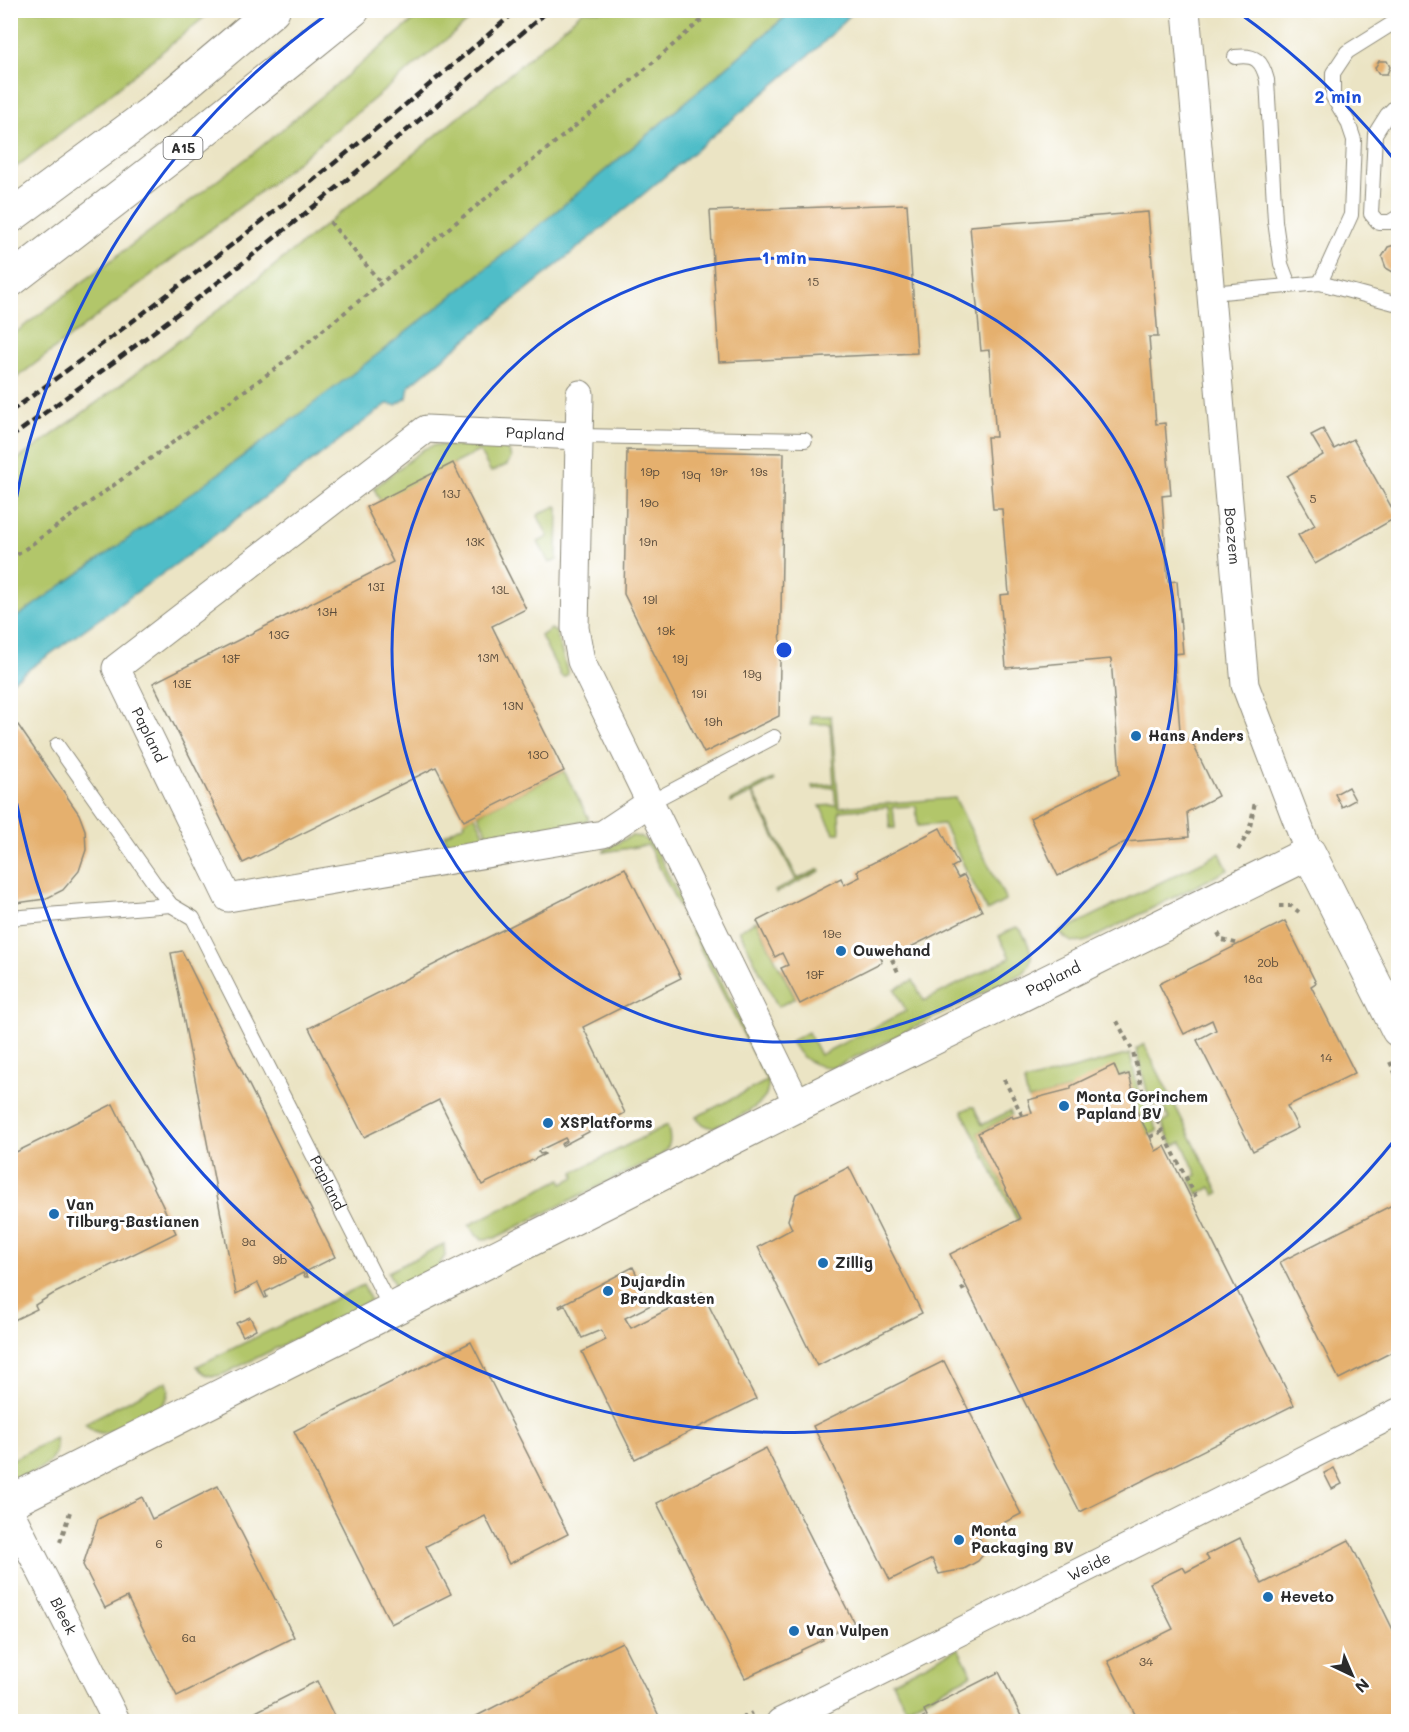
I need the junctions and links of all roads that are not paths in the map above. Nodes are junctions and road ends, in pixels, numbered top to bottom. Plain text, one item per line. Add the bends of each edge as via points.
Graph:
1 (273, 10) edge
2 (353, 10) edge
3 (1186, 10) edge
4 (1398, 20) edge
5 (1235, 57) dead end
6 (1398, 104) edge
7 (10, 217) edge
8 (1398, 218) edge
9 (10, 281) edge
10 (1320, 283) junction
11 (1289, 285) junction
12 (1211, 293) junction
13 (1398, 304) edge
14 (580, 394) dead end
15 (578, 436) junction
16 (805, 440) dead end
17 (774, 737) dead end
18 (57, 744) dead end
19 (651, 802) junction
20 (1309, 853) junction
21 (171, 904) junction
22 (10, 918) edge
23 (1398, 1030) edge
24 (798, 1105) junction
25 (391, 1309) junction
26 (1398, 1412) edge
27 (10, 1502) edge
28 (10, 1511) edge
29 (117, 1722) edge
30 (780, 1722) edge

1 - 7 main road via 152,112
2 - 9 main road, A15
3 - 12 street, Boezem
4 - 10 lane via 1347,52 1333,73 1334,97 1354,140 1351,215
5 - 11 lane via 1254,58 1264,66 1275,221 1281,264
6 - 8 lane via 1375,134 1371,214 1378,222
10 - 11 lane
10 - 13 lane
11 - 12 lane
12 - 20 street, Boezem via 1245,685
14 - 15 street, Papland
15 - 16 lane, Papland
15 - 19 street, Papland via 575,628 581,661
15 - 19 street, Papland via 426,429 116,669 228,898 603,834
17 - 19 lane, Papland
18 - 21 lane, Papland
19 - 24 street, Papland
20 - 23 main road, Boezem
20 - 24 main road, Papland
21 - 22 lane
21 - 25 lane, Papland via 193,918
24 - 25 main road, Papland
25 - 27 main road, Papland
26 - 30 street, Weide
28 - 29 street, Bleek

